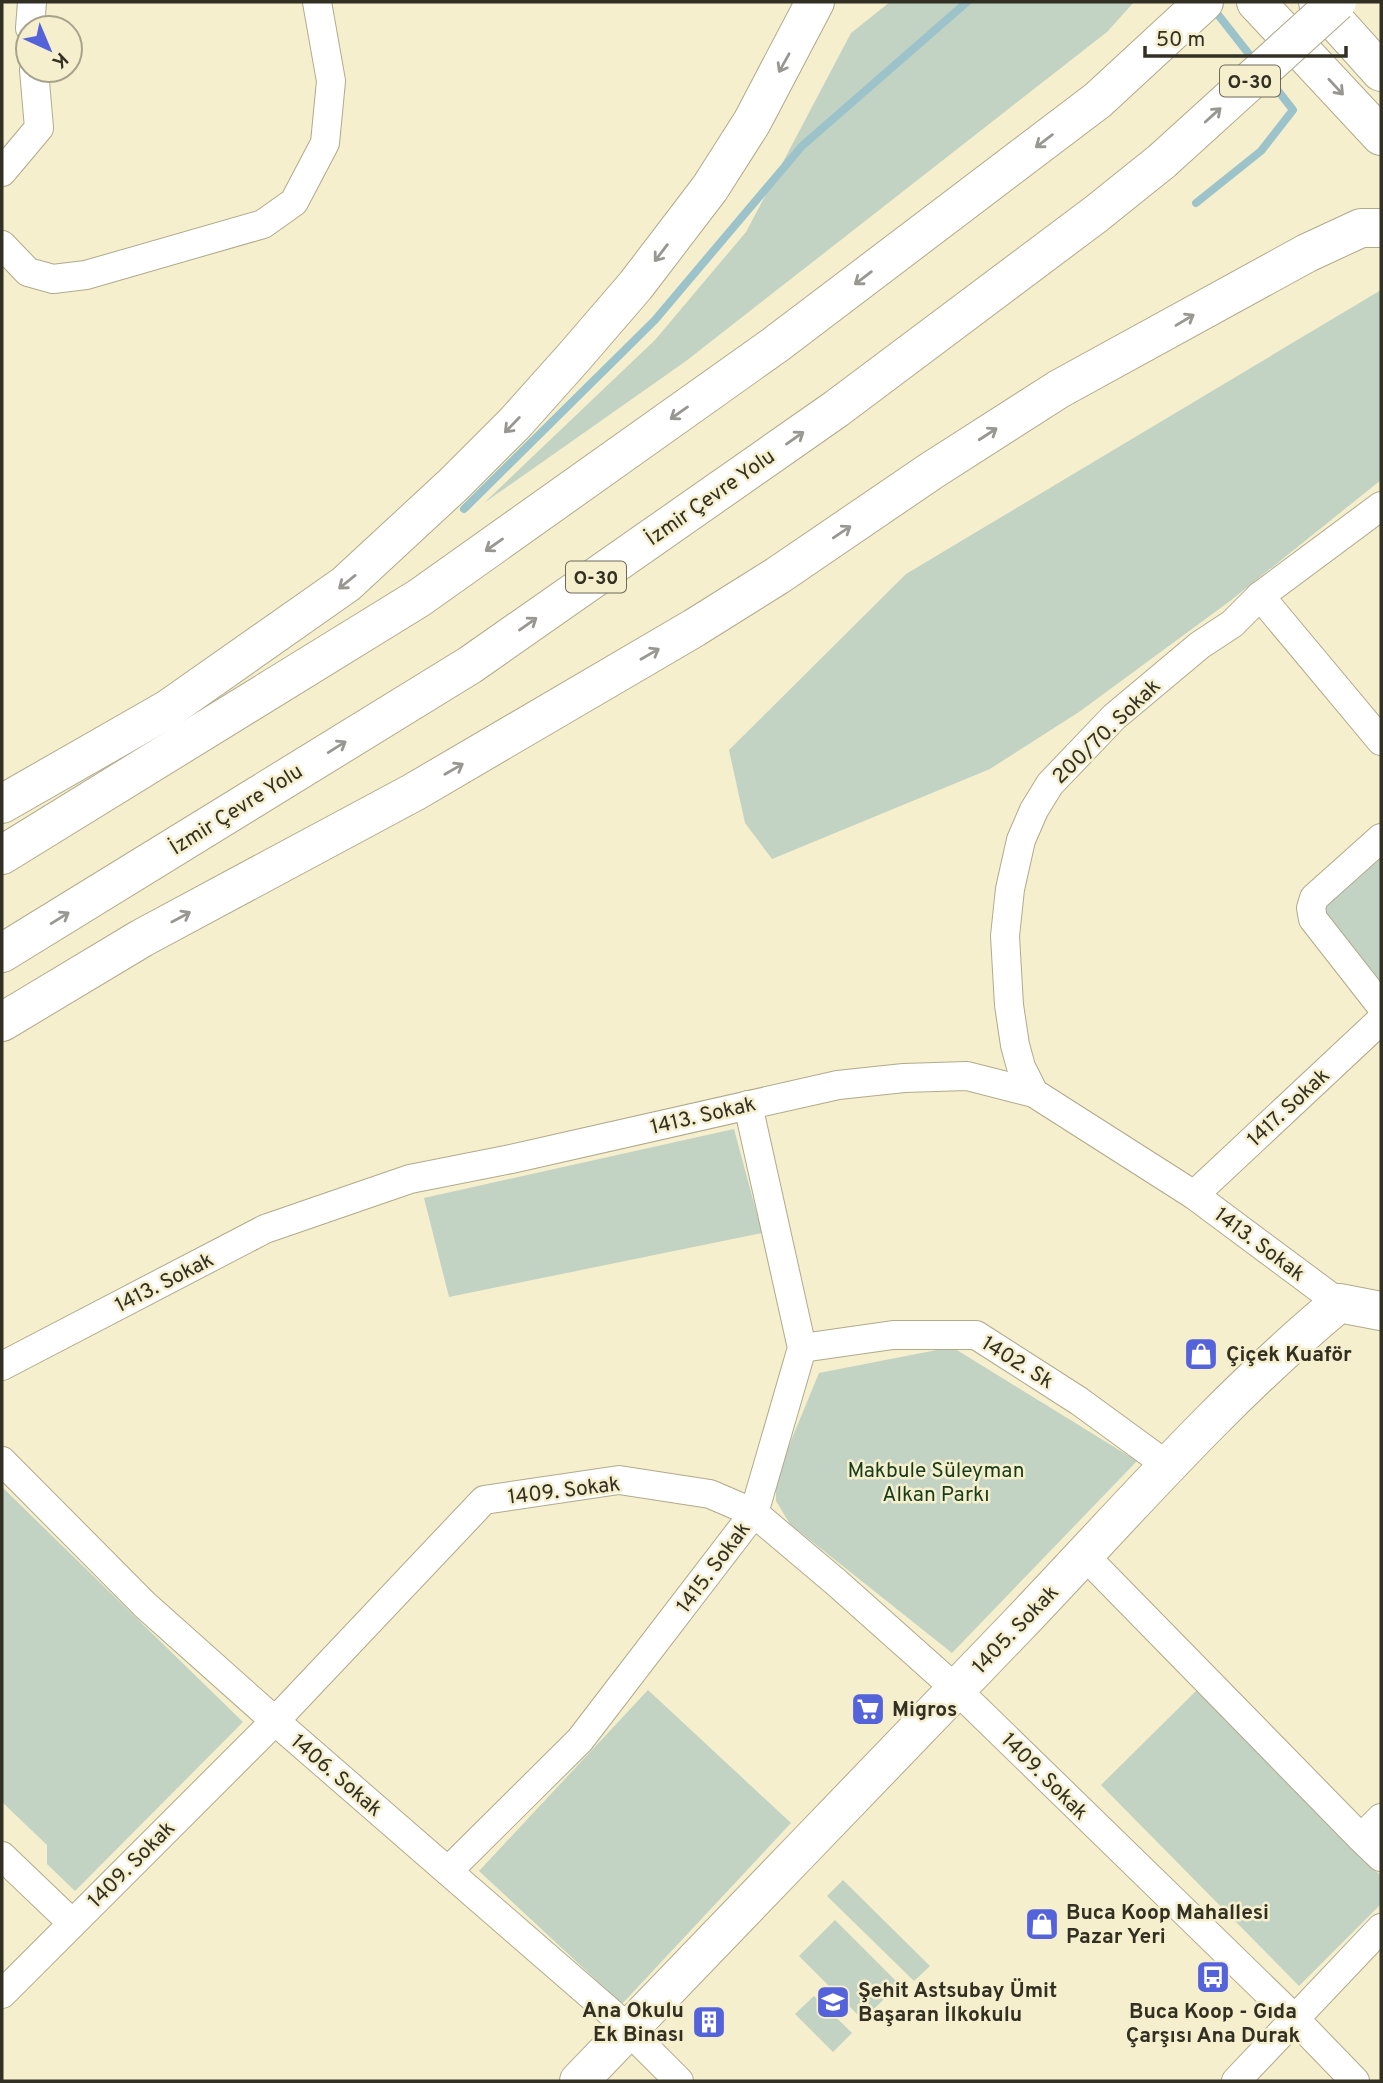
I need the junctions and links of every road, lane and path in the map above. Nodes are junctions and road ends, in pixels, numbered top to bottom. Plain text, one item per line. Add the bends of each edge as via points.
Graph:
1 (317, 2) edge
2 (815, 2) edge
3 (1205, 2) edge
4 (1256, 2) edge
5 (1318, 2) edge
6 (1337, 2) edge
7 (1381, 72) edge
8 (35, 84) edge
9 (1381, 136) edge
10 (2, 172) edge
11 (1381, 228) edge
12 (2, 245) edge
13 (1381, 506) edge
14 (1260, 596) junction
15 (1381, 741) edge
16 (2, 804) edge
17 (1381, 838) edge
18 (2, 855) edge
19 (2, 953) edge
20 (1381, 1006) edge
21 (1381, 1020) edge
22 (2, 1022) edge
23 (1034, 1093) junction
24 (748, 1105) junction
25 (1194, 1195) junction
26 (1339, 1303) junction
27 (1381, 1311) edge
28 (802, 1348) junction
29 (2, 1366) edge
30 (2, 1461) edge
31 (1168, 1466) junction
32 (754, 1513) junction
33 (1084, 1556) junction
34 (957, 1690) junction
35 (275, 1721) junction
36 (1381, 1818) edge
37 (1371, 1847) edge
38 (2, 1856) edge
39 (448, 1871) junction
40 (72, 1923) junction
41 (1381, 1928) edge
42 (2, 1994) edge
43 (1295, 2019) junction
44 (629, 2029) junction
45 (579, 2081) edge
46 (679, 2081) edge
47 (1236, 2081) edge
48 (1355, 2081) edge

1 - 12 street via 331,81 325,143 294,202 263,224 86,275 53,279 29,272
2 -> 16 main road via 752,122 710,188 601,326 454,484 335,592 168,709
3 -> 18 main road via 1098,100 775,345 419,598
4 -> 9 main road
5 - 7 main road
19 -> 6 main road, İzmir Çevre Yolu / O-30, bridge via 470,665 836,409 1096,214
8 - 10 street via 39,128
22 -> 11 main road via 142,938 414,792 694,628 1059,388 1307,253 1361,228
13 - 14 street, 200/70. Sokak
14 - 15 street
14 - 23 street, 200/70. Sokak via 1232,624 1200,645 1114,718 1051,784 1034,810 1021,840 1005,936 1015,1045
17 - 20 street via 1314,898 1311,908 1313,919
21 - 25 street, 1417. Sokak
23 - 24 street, 1413. Sokak via 967,1076 904,1078 838,1085
23 - 25 street, 1413. Sokak
24 - 28 street, 1415. Sokak
24 - 29 street, 1413. Sokak via 410,1179 265,1229
25 - 26 street, 1413. Sokak
26 - 27 main road, 1413. Sokak
26 - 31 main road, 1405. Sokak
28 - 31 street, 1402. Sk via 893,1335 976,1335 1079,1401
28 - 32 street, 1415. Sokak
30 - 35 street, 1406. Sokak via 145,1605
31 - 33 main road, 1405. Sokak
32 - 34 street, 1409. Sokak
32 - 35 street, 1409. Sokak via 710,1494 619,1480 484,1500
32 - 39 street, 1415. Sokak via 580,1740
33 - 34 main road, 1405. Sokak
33 - 37 street
34 - 43 street, 1409. Sokak
34 - 44 main road, 1405. Sokak
35 - 39 street, 1406. Sokak
35 - 40 street, 1409. Sokak
36 - 37 street
38 - 40 street
39 - 44 street, 1406. Sokak
40 - 42 street, 1409. Sokak
41 - 43 street
43 - 47 street
43 - 48 street, 1409. Sokak
44 - 45 main road, 1405. Sokak
44 - 46 street, 1406. Sokak

